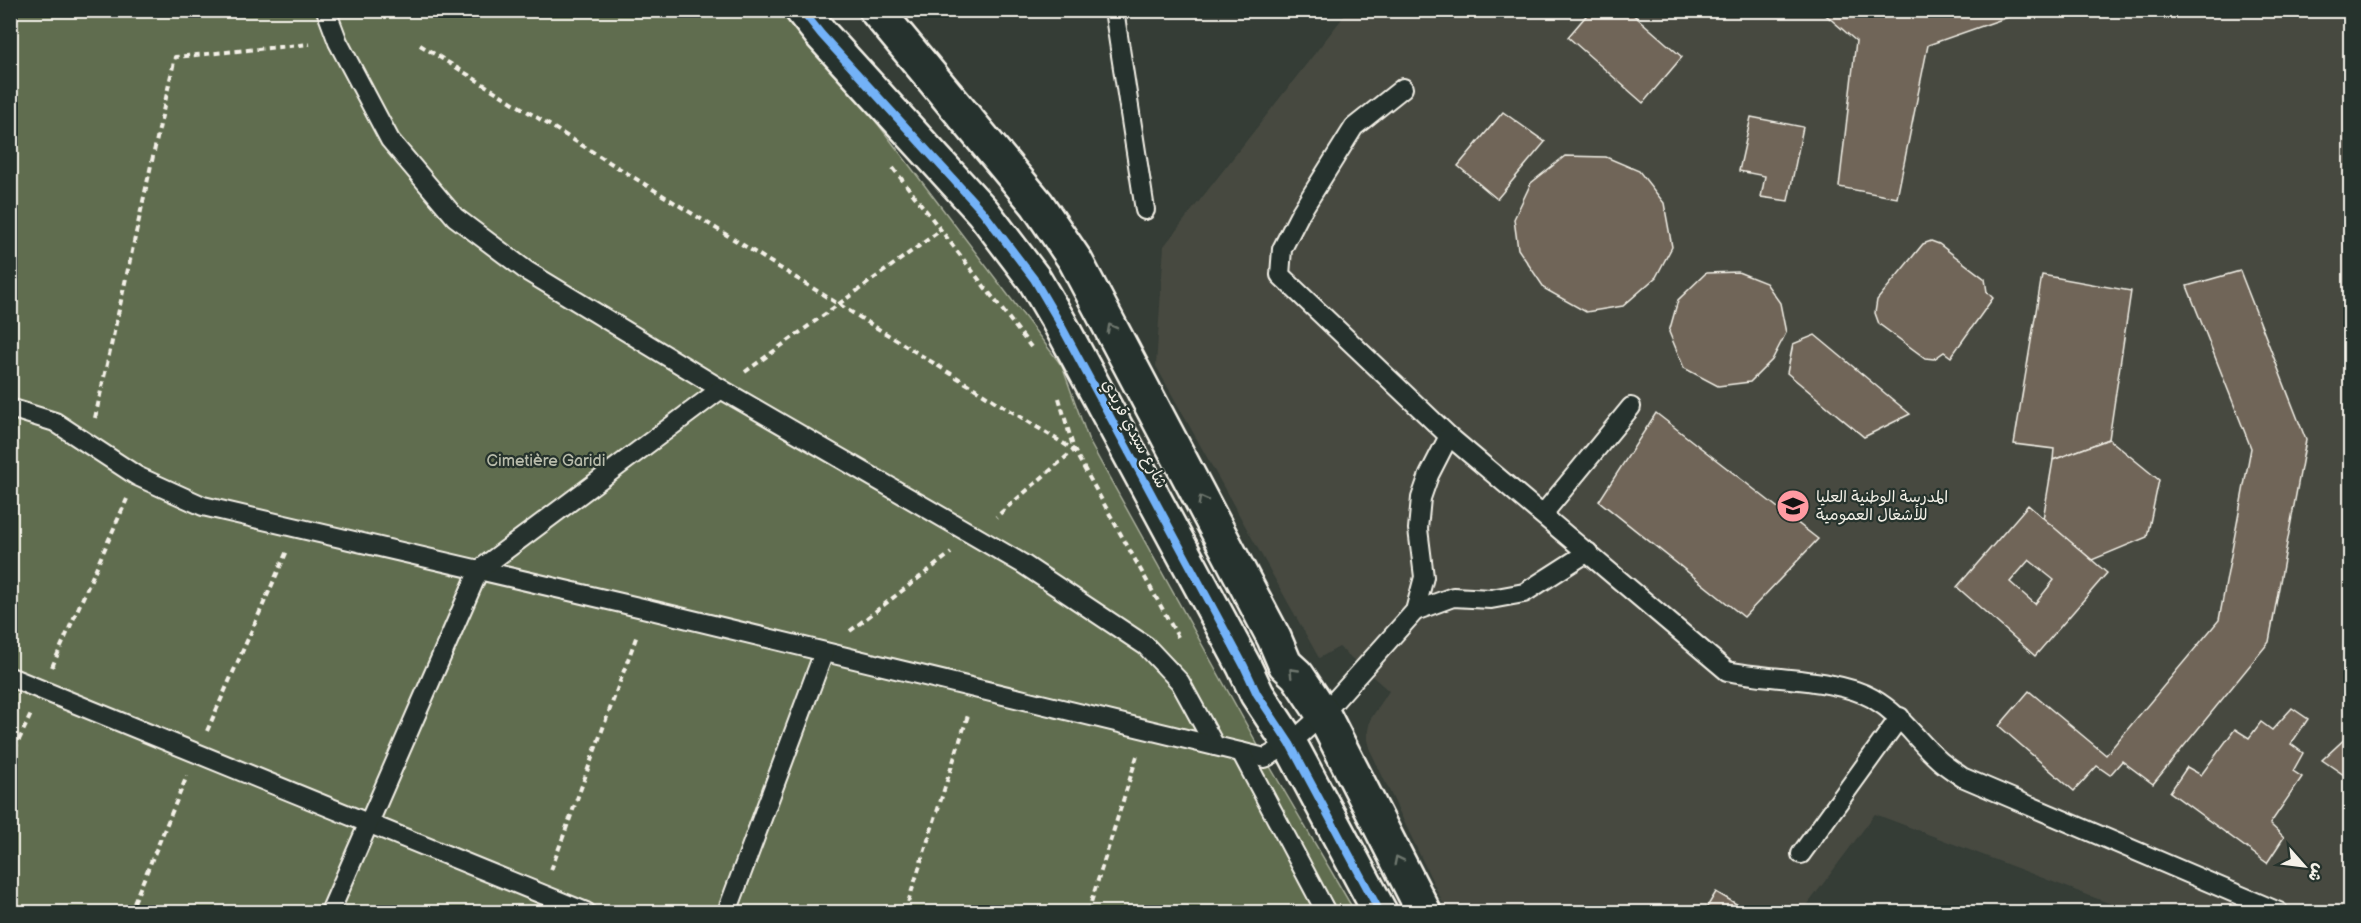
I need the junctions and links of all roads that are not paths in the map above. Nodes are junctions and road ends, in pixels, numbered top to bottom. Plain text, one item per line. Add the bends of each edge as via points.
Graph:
1 (326, 10) edge
2 (802, 10) edge
3 (876, 10) edge
4 (1114, 10) edge
5 (1403, 88) dead end
6 (1145, 210) dead end
7 (721, 389) junction
8 (1631, 407) dead end
9 (10, 408) edge
10 (1449, 436) junction
11 (1543, 514) junction
12 (1588, 552) junction
13 (479, 570) junction
14 (1415, 611) junction
15 (824, 652) junction
16 (10, 677) edge
17 (1323, 714) junction
18 (1900, 717) junction
19 (1290, 744) junction
20 (1215, 746) junction
21 (1241, 752) junction
22 (368, 824) junction
23 (1800, 854) dead end
24 (330, 912) edge
25 (586, 912) edge
26 (727, 912) edge
27 (1326, 912) edge
28 (1380, 912) edge
29 (1424, 912) edge
30 (2279, 912) edge

1 - 7 lane via 338,42 390,140 455,217 527,271
2 - 19 street, شارع سيدي قريدي via 983,212 1034,279 1257,694
17 -> 3 street, شارع سيدي قريدي via 1285,664 1091,289 1057,231
4 - 6 lane
5 - 10 lane via 1354,128 1296,221 1282,249 1280,275
7 - 13 lane
7 - 20 lane via 1023,564 1146,646 1180,682
8 - 11 lane
9 - 13 lane via 55,422 137,476 203,506
10 - 11 lane
10 - 14 lane via 1420,498 1418,529 1424,577
11 - 12 lane
12 - 14 lane via 1524,593 1491,599 1453,597
12 - 18 lane via 1727,671 1843,687 1871,698
13 - 15 lane
13 - 22 lane
14 - 17 lane
15 - 20 lane
15 - 26 lane
16 - 22 lane
17 - 19 lane
29 -> 17 street, شارع سيدي قريدي
18 - 23 lane
18 - 30 lane via 1939,760 1962,777
19 - 21 lane via 1265,758
19 - 28 street, شارع سيدي قريدي
20 - 21 lane
21 - 27 lane
22 - 24 lane
22 - 25 lane

